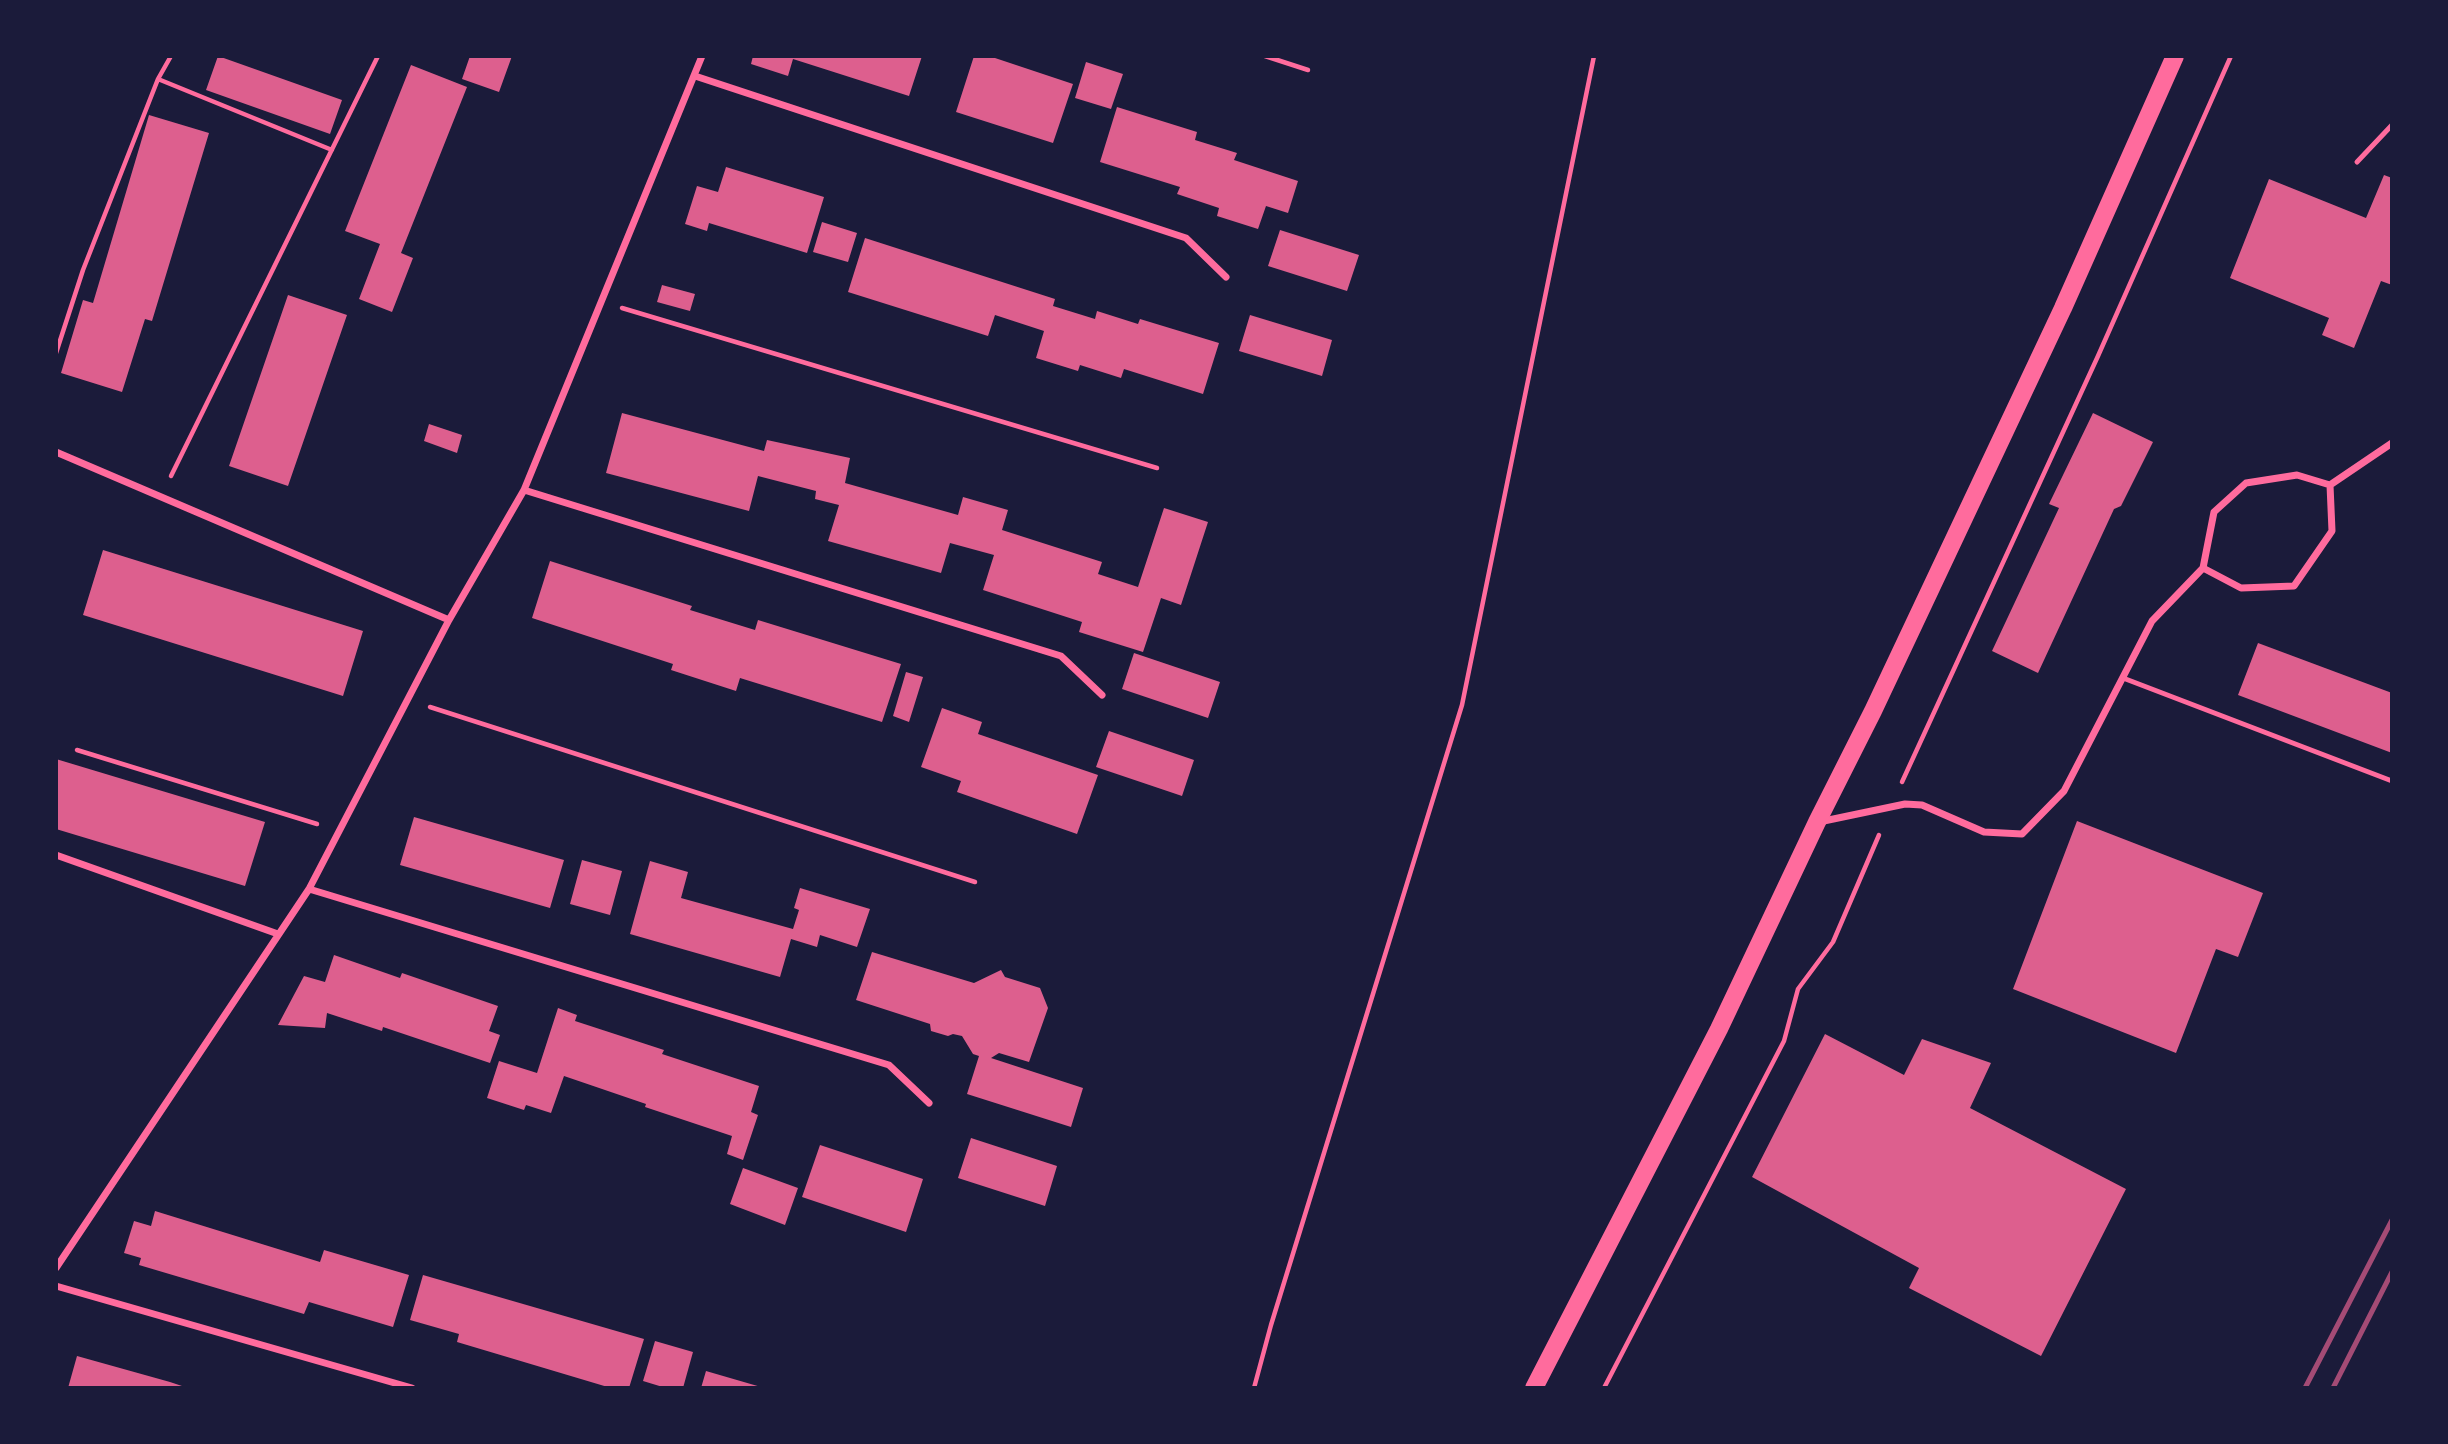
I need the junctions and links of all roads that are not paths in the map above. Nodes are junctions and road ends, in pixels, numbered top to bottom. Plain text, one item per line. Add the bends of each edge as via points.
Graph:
1 (702, 56) edge
2 (2175, 56) edge
3 (695, 76) junction
4 (2392, 125) edge
5 (2357, 162) dead end
6 (1226, 276) dead end
7 (2392, 443) edge
8 (56, 452) edge
9 (2330, 485) junction
10 (524, 490) junction
11 (2203, 568) junction
12 (449, 620) junction
13 (2123, 678) junction
14 (1102, 695) dead end
15 (2392, 781) edge
16 (1817, 822) junction
17 (56, 855) edge
18 (309, 889) junction
19 (278, 934) junction
20 (929, 1103) dead end
21 (56, 1268) edge
22 (56, 1286) edge
23 (412, 1388) edge
24 (1534, 1388) edge

1 - 3 street
2 - 16 main road via 2063,308
3 - 6 street via 1186,238
3 - 10 street
4 - 5 lane
7 - 9 street
8 - 12 street
9 - 11 street via 2297,475 2246,483 2214,512
9 - 11 street via 2332,531 2294,586 2241,588
10 - 12 street
10 - 14 street via 1061,656
11 - 13 street via 2152,621
12 - 18 street
13 - 15 lane
13 - 16 street via 2064,791 2022,834 1984,832 1922,805 1905,804
16 - 24 main road via 1719,1029
17 - 19 street
18 - 19 street
18 - 20 street via 889,1065
19 - 21 street
22 - 23 street

